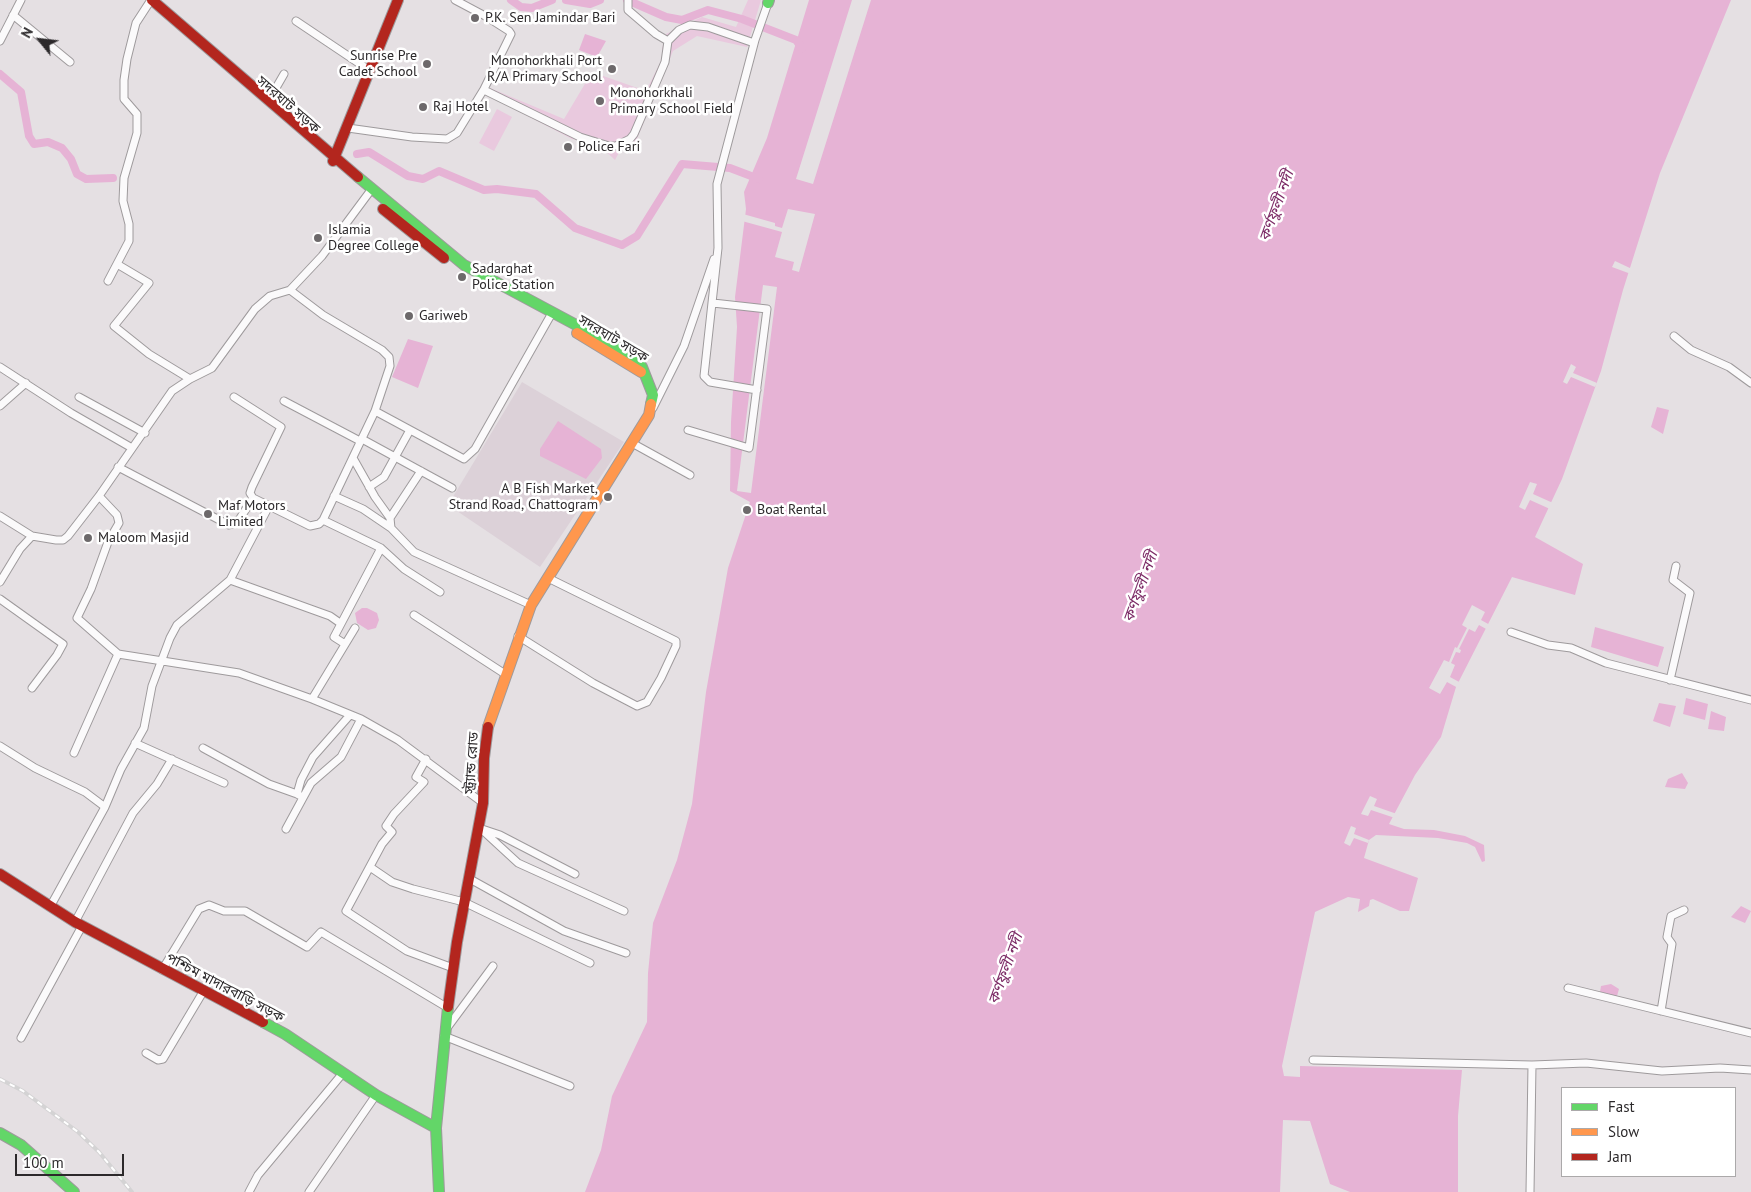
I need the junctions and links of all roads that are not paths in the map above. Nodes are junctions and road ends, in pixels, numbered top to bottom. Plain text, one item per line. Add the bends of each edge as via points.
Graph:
1 (21, 0) edge
2 (398, 0) edge
3 (455, 0) edge
4 (628, 0) edge
5 (154, 2) edge
6 (769, 2) edge
7 (13, 15) junction
8 (296, 21) dead end
9 (0, 41) edge
10 (668, 41) junction
11 (754, 42) junction
12 (70, 62) dead end
13 (369, 70) junction
14 (284, 74) dead end
15 (484, 90) junction
16 (270, 100) junction
17 (348, 128) junction
18 (334, 159) junction
19 (369, 193) junction
20 (718, 248) junction
21 (117, 264) junction
22 (108, 281) dead end
23 (290, 290) junction
24 (713, 303) junction
25 (551, 316) junction
26 (1674, 336) dead end
27 (0, 367) edge
28 (646, 375) joint
29 (190, 379) junction
30 (26, 382) junction
31 (1751, 382) edge
32 (757, 390) junction
33 (78, 397) dead end
34 (234, 397) dead end
35 (284, 401) dead end
36 (0, 406) edge
37 (375, 411) junction
38 (649, 415) junction
39 (410, 430) junction
40 (688, 430) dead end
41 (145, 433) junction
42 (361, 440) junction
43 (632, 443) junction
44 (132, 448) junction
45 (396, 457) junction
46 (353, 458) junction
47 (118, 467) junction
48 (421, 471) junction
49 (690, 475) dead end
50 (369, 487) junction
51 (452, 488) dead end
52 (99, 496) junction
53 (334, 496) junction
54 (253, 498) junction
55 (269, 506) junction
56 (0, 516) edge
57 (390, 518) junction
58 (323, 520) junction
59 (391, 528) junction
60 (32, 536) junction
61 (381, 548) junction
62 (1676, 566) dead end
63 (548, 578) junction
64 (230, 580) junction
65 (0, 582) edge
66 (440, 592) dead end
67 (0, 599) edge
68 (531, 605) junction
69 (414, 616) dead end
70 (340, 623) junction
71 (355, 628) dead end
72 (1511, 632) dead end
73 (518, 636) junction
74 (346, 644) junction
75 (118, 654) junction
76 (160, 662) junction
77 (505, 674) junction
78 (1670, 680) junction
79 (32, 688) dead end
80 (312, 699) junction
81 (1751, 700) edge
82 (350, 715) junction
83 (361, 719) junction
84 (135, 742) junction
85 (0, 746) edge
86 (203, 748) dead end
87 (74, 754) dead end
88 (172, 759) junction
89 (426, 760) junction
90 (224, 783) dead end
91 (301, 795) junction
92 (483, 803) junction
93 (105, 807) junction
94 (286, 828) dead end
95 (480, 828) junction
96 (370, 867) junction
97 (0, 874) edge
98 (575, 874) dead end
99 (470, 879) junction
100 (464, 902) junction
101 (50, 907) junction
102 (1684, 910) dead end
103 (624, 911) dead end
104 (79, 924) junction
105 (626, 953) dead end
106 (590, 963) dead end
107 (494, 966) dead end
108 (453, 968) junction
109 (162, 970) junction
110 (1568, 988) dead end
111 (203, 992) junction
112 (448, 1008) junction
113 (1661, 1011) junction
114 (445, 1033) junction
115 (1751, 1033) edge
116 (21, 1038) dead end
117 (146, 1053) dead end
118 (1313, 1060) dead end
119 (1532, 1065) junction
120 (1751, 1070) edge
121 (343, 1073) junction
122 (570, 1086) dead end
123 (376, 1095) junction
124 (436, 1128) junction
125 (0, 1133) edge
126 (0, 1141) edge
127 (64, 1192) edge
128 (74, 1192) edge
129 (249, 1192) edge
130 (309, 1192) edge
131 (439, 1192) edge
132 (1530, 1192) edge

1 - 7 street
2 - 13 main road
3 - 15 street via 510,32
4 - 10 street via 628,10
5 - 16 main road, সদরঘাট সড়ক
5 - 18 main road, সদরঘাট সড়ক
5 - 21 street via 136,23 126,59 124,99 137,114 137,134 124,178 123,200 129,241
6 - 11 street
7 - 9 street
7 - 12 street
8 - 13 street
10 - 11 street via 690,25 708,27
10 - 15 street via 665,62 634,134 616,146 580,137
11 - 20 street via 717,184
13 - 17 main road
14 - 16 street
15 - 17 street via 457,134 447,139
16 - 18 main road, সদরঘাট সড়ক
17 - 18 main road
18 - 19 main road, সদরঘাট সড়ক
19 - 23 street via 322,256
19 - 25 main road, সদরঘাট সড়ক via 464,264
20 - 24 street
20 - 38 street via 684,346
21 - 22 street
21 - 29 street via 148,283 114,326 149,354
23 - 29 street via 270,296 255,309 212,368
23 - 37 street via 389,357 390,366
24 - 32 street via 704,376 710,382
24 - 32 street via 767,309
25 - 28 main road, সদরঘাট সড়ক via 621,349 636,360
25 - 39 street via 469,456 464,459
26 - 31 street via 1691,350 1729,367
27 - 30 street
28 - 38 main road, স্ট্র্যান্ড রোড via 653,395
29 - 41 street via 172,391
30 - 36 street
30 - 44 street via 71,413
32 - 40 street via 749,448
33 - 41 street
34 - 54 street via 281,427 252,487 250,494
35 - 42 street
37 - 39 street
37 - 42 street
38 - 43 main road, স্ট্র্যান্ড রোড
39 - 45 street
41 - 44 street
42 - 45 street
42 - 46 street
43 - 49 street
43 - 63 main road, স্ট্র্যান্ড রোড
44 - 47 street
45 - 48 street
45 - 50 street via 384,477
46 - 50 street
46 - 53 street
47 - 52 street
47 - 54 street via 229,526 237,523
48 - 51 street
48 - 57 street
50 - 57 street
52 - 60 street via 63,540
52 - 75 street via 117,515 119,523 77,618
53 - 58 street
53 - 59 street via 363,509
54 - 55 street
55 - 58 street via 310,526
55 - 64 street
56 - 60 street
57 - 59 street
58 - 61 street
59 - 68 street via 414,552 432,562 483,581
60 - 65 street
61 - 66 street via 404,569
61 - 70 street
62 - 78 street via 1673,580 1690,593
63 - 68 main road, স্ট্র্যান্ড রোড
63 - 73 street via 671,636 676,646 669,662 647,702 637,706
64 - 70 street via 330,616
64 - 76 street via 177,625
67 - 79 street via 63,644
68 - 73 main road, স্ট্র্যান্ড রোড
69 - 77 street
70 - 74 street via 333,638
71 - 74 street
72 - 78 street
73 - 77 main road, স্ট্র্যান্ড রোড
74 - 80 street
75 - 76 street
75 - 87 street
76 - 80 street via 239,673
76 - 84 street via 144,728
77 - 92 main road, স্ট্র্যান্ড রোড via 489,721
78 - 81 street
80 - 82 street
82 - 83 street
82 - 91 street via 306,768
83 - 89 street
83 - 91 street via 341,756
84 - 88 street
84 - 93 street
85 - 93 street via 35,768 85,792
86 - 91 street via 269,784
88 - 90 street
88 - 104 street via 133,813
89 - 92 street
89 - 96 street via 416,777 424,782 394,814 386,828 392,832
91 - 94 street
92 - 95 main road, স্ট্র্যান্ড রোড
93 - 101 street
95 - 98 street
95 - 99 main road, স্ট্র্যান্ড রোড
95 - 103 street via 518,863
96 - 100 street via 392,882
96 - 108 street via 347,909 348,913 407,951
97 - 101 main road, পশ্চিম মাদারবাড়ি সড়ক
99 - 100 main road, স্ট্র্যান্ড রোড
99 - 105 street via 564,931
100 - 106 street
100 - 108 main road, স্ট্র্যান্ড রোড
101 - 104 main road, পশ্চিম মাদারবাড়ি সড়ক
102 - 113 street via 1671,916 1667,938 1672,944
104 - 109 main road, পশ্চিম মাদারবাড়ি সড়ক
104 - 116 street
107 - 114 street
108 - 112 main road, স্ট্র্যান্ড রোড
109 - 111 main road, পশ্চিম মাদারবাড়ি সড়ক
109 - 112 street via 199,908 209,905 224,911 245,911 307,947 321,932
110 - 113 street
111 - 117 street via 162,1059
111 - 121 main road, পশ্চিম মাদারবাড়ি সড়ক via 285,1034
112 - 114 main road, স্ট্র্যান্ড রোড
113 - 115 street
114 - 122 street
114 - 124 main road, স্ট্র্যান্ড রোড
118 - 119 street
119 - 120 street via 1586,1063 1662,1071
119 - 132 street
121 - 123 main road, পশ্চিম মাদারবাড়ি সড়ক
121 - 129 street via 258,1175
123 - 124 main road, পশ্চিম মাদারবাড়ি সড়ক
123 - 130 street
124 - 131 main road, স্ট্র্যান্ড রোড
125 - 128 main road via 21,1145
126 - 127 main road via 16,1150

